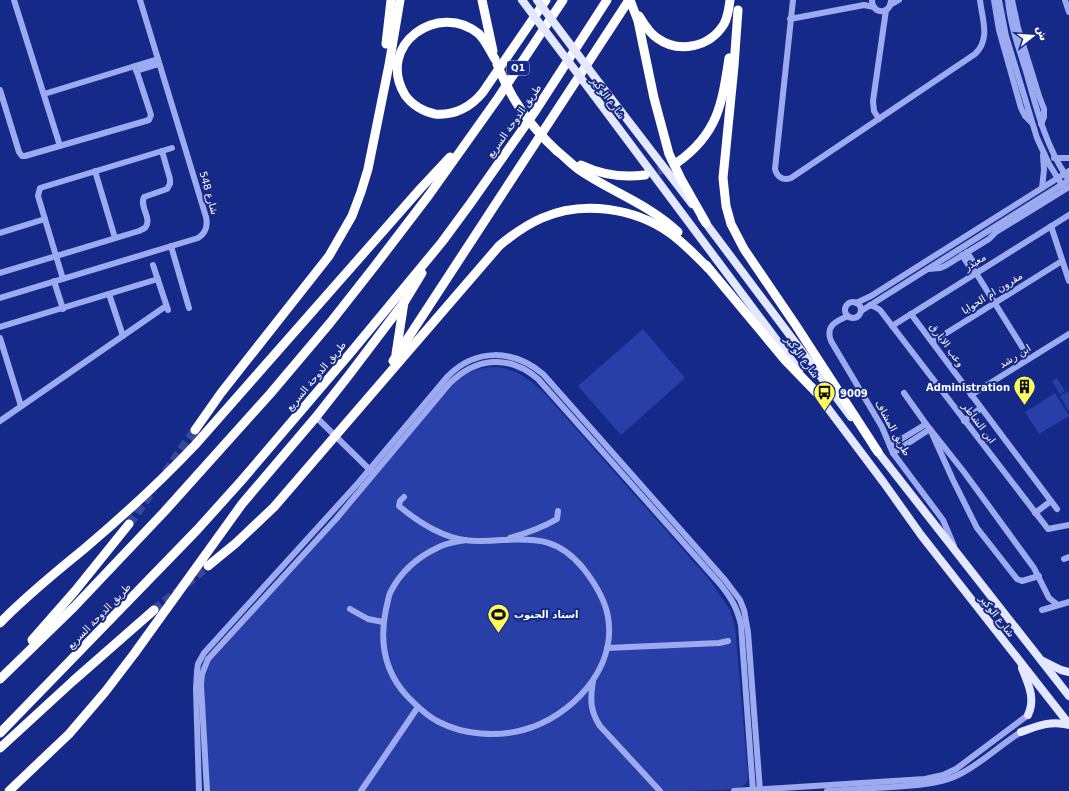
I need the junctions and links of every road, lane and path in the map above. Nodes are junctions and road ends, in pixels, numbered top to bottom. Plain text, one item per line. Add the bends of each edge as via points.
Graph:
1 (14, 0) edge
2 (140, 0) edge
3 (391, 0) edge
4 (400, 0) edge
5 (482, 0) edge
6 (522, 0) edge
7 (537, 0) edge
8 (546, 0) edge
9 (563, 0) edge
10 (607, 0) edge
11 (730, 0) edge
12 (739, 0) edge
13 (793, 0) edge
14 (872, 0) edge
15 (899, 0) edge
16 (980, 0) edge
17 (994, 0) edge
18 (999, 0) edge
19 (1008, 0) edge
20 (1012, 0) edge
21 (1065, 0) edge
22 (631, 3) edge
23 (864, 5) junction
24 (884, 7) edge
25 (738, 10) junction
26 (1069, 12) edge
27 (790, 19) junction
28 (158, 61) junction
29 (496, 62) junction
30 (136, 68) junction
31 (0, 90) edge
32 (44, 94) junction
33 (379, 112) junction
34 (879, 119) junction
35 (1032, 123) junction
36 (1041, 124) junction
37 (470, 136) junction
38 (60, 146) junction
39 (172, 148) dead end
40 (162, 151) junction
41 (1043, 152) junction
42 (560, 153) junction
43 (1054, 158) junction
44 (1069, 158) edge
45 (678, 162) tunnel mouth
46 (95, 171) junction
47 (1067, 172) edge
48 (645, 175) tunnel mouth
49 (1057, 177) junction
50 (1069, 180) edge
51 (1062, 185) junction
52 (1069, 187) edge
53 (1042, 188) junction
54 (1069, 215) edge
55 (45, 219) junction
56 (706, 223) junction
57 (1050, 226) junction
58 (988, 230) junction
59 (0, 233) edge
60 (115, 238) junction
61 (442, 242) junction
62 (980, 244) junction
63 (171, 246) junction
64 (965, 254) junction
65 (56, 256) junction
66 (1062, 261) junction
67 (154, 265) dead end
68 (708, 268) junction
69 (926, 269) junction
70 (976, 273) junction
71 (0, 274) edge
72 (62, 279) junction
73 (158, 279) junction
74 (910, 279) junction
75 (54, 281) junction
76 (1069, 281) edge
77 (109, 294) junction
78 (0, 298) edge
79 (405, 301) junction
80 (856, 302) junction
81 (994, 303) junction
82 (870, 305) junction
83 (189, 308) dead end
84 (63, 309) junction
85 (880, 310) junction
86 (861, 311) junction
87 (911, 314) junction
88 (848, 316) junction
89 (892, 326) junction
90 (0, 327) edge
91 (1069, 334) edge
92 (123, 336) junction
93 (0, 338) edge
94 (932, 342) junction
95 (396, 358) junction
96 (1029, 358) junction
97 (816, 392) junction
98 (904, 393) dead end
99 (971, 395) junction
100 (21, 406) junction
101 (361, 406) junction
102 (981, 408) junction
103 (316, 417) junction
104 (0, 420) edge
105 (964, 421) junction
106 (928, 427) junction
107 (194, 430) tunnel mouth
108 (335, 436) junction
109 (890, 446) junction
110 (878, 452) junction
111 (893, 453) junction
112 (373, 472) junction
113 (964, 472) junction
114 (953, 480) junction
115 (404, 497) dead end
116 (1051, 501) junction
117 (1057, 509) dead end
118 (558, 511) dead end
119 (1035, 513) junction
120 (129, 524) tunnel mouth
121 (1069, 525) edge
122 (466, 540) junction
123 (502, 540) junction
124 (956, 553) junction
125 (208, 566) tunnel mouth
126 (1040, 576) junction
127 (1069, 602) edge
128 (1058, 605) junction
129 (350, 609) dead end
130 (154, 610) tunnel mouth
131 (1042, 610) dead end
132 (383, 622) junction
133 (0, 623) edge
134 (728, 641) dead end
135 (607, 648) junction
136 (1039, 658) junction
137 (1018, 660) junction
138 (1069, 672) edge
139 (2, 677) edge
140 (593, 680) junction
141 (1069, 696) edge
142 (418, 708) junction
143 (1028, 715) joint
144 (1069, 725) edge
145 (1021, 732) joint
146 (0, 733) edge
147 (0, 748) edge
148 (965, 762) junction
149 (970, 769) junction
150 (756, 790) edge
151 (9, 791) edge
152 (199, 791) edge
153 (207, 791) edge
154 (360, 791) edge
155 (660, 791) edge
156 (734, 791) edge
157 (827, 791) edge

1 - 32 street
2 - 28 street, شارع 548
3 - 33 highway
4 - 33 highway
5 - 29 highway
6 - 97 main road, شارع الوكير, bridge
7 - 56 main road, شارع الوكير, bridge
8 - 29 highway via 483,92 467,107 453,113 441,114 424,110 408,98 398,79 399,54 404,44 419,28 437,21 448,20 468,26 478,33
9 - 37 highway, Q1
10 - 61 highway, طريق الدوحة السريع via 534,113
11 - 22 highway via 725,23 717,34 701,44 690,47 673,45 656,37 648,30
12 - 25 highway
13 - 27 street
14 - 23 street
14 - 24 street
15 - 24 street
16 - 34 street via 985,34 979,50
17 - 35 street via 999,30 1022,108
18 - 35 street via 1006,36
19 - 36 street via 1012,25
20 - 36 street via 1018,28 1044,109
21 - 26 street
22 - 56 highway via 642,37 661,130 669,154
22 - 95 highway
23 - 24 street
23 - 27 street
24 - 34 street via 873,101 874,111
25 - 45 highway via 717,116 698,146
25 - 110 highway via 723,178 731,224 744,249
27 - 34 street via 774,169 777,176 791,178
28 - 30 street
28 - 63 street, شارع 548 via 207,222 202,235
29 - 42 highway, bridge via 524,115
30 - 32 street
30 - 38 street via 151,119
31 - 38 street via 20,154 25,156
32 - 38 street
33 - 107 highway via 368,169 352,216 342,235 320,268 221,392
35 - 41 street
36 - 43 street
37 - 133 highway via 166,477 32,591
37 - 139 highway via 430,195 383,256 270,394 164,512 74,607
39 - 40 street
40 - 46 street
40 - 60 street via 170,184 167,188 144,197 143,203 148,220 145,228
41 - 49 street
41 - 53 street
42 - 48 highway via 582,166 607,175
42 - 68 highway via 580,170 662,219 688,242
43 - 44 street
43 - 47 street
46 - 55 street via 40,188 38,196
46 - 60 street
47 - 49 street
47 - 50 street
49 - 51 street
49 - 53 street
50 - 51 street
51 - 58 street
52 - 62 street
53 - 80 street via 871,296
54 - 57 street, معيذر
55 - 59 street
55 - 65 street
56 - 110 main road, شارع الوكير
57 - 66 street
57 - 70 street, معيذر
58 - 62 street
58 - 69 street
60 - 65 street
61 - 79 highway
61 - 146 highway, طريق الدوحة السريع via 352,351 197,530
62 - 64 street
63 - 72 street, شارع 548
63 - 83 street
64 - 69 street via 946,266
64 - 70 street
65 - 71 street
65 - 72 street
66 - 76 street
66 - 81 street, مقرون ام الحوايا
67 - 73 street
68 - 97 highway via 785,360
68 - 101 highway via 672,234 640,217 593,208 543,217 515,233 499,246
69 - 74 street
70 - 81 street
70 - 87 street, معيذر
72 - 75 street, شارع 548
73 - 77 street
73 - 92 street via 167,308
74 - 82 street
74 - 85 street via 905,286 883,301
75 - 78 street, شارع 548
75 - 84 street
77 - 84 street
77 - 92 street
79 - 95 highway
79 - 103 highway
80 - 86 street
80 - 88 street via 846,306
81 - 94 street, مقرون ام الحوايا
81 - 96 street
82 - 85 street, ابن الشاطر
82 - 86 street
84 - 90 street
85 - 89 street, ابن الشاطر
86 - 88 street via 855,318
87 - 89 street, معيذر
87 - 94 street, وعب الابارق
88 - 109 street, طريق المشاف via 832,325 828,335
89 - 105 street, ابن الشاطر
91 - 96 street, ابن رشد
92 - 100 street
93 - 100 street
94 - 99 street, وعب الابارق
95 - 101 highway
96 - 99 street, ابن رشد
97 - 137 main road, شارع الوكير via 921,535
98 - 106 street
99 - 102 street, وعب الابارق
100 - 104 street
101 - 108 highway
102 - 105 street
102 - 116 street, وعب الابارق
103 - 108 street
103 - 151 highway via 242,504 105,692 69,734
105 - 119 street, ابن الشاطر
106 - 109 street
106 - 111 street
106 - 113 street
106 - 114 street
108 - 112 street
108 - 125 highway via 274,507
109 - 111 street, طريق المشاف
110 - 124 main road, شارع الوكير
111 - 124 street, طريق المشاف via 938,511 949,530
112 - 150 street via 448,376 468,361 485,356 509,356 527,363 543,374 740,600 748,628
112 - 152 street via 286,563 202,658 197,671 196,689
112 - 153 street via 336,519 208,659 201,685
113 - 114 street
113 - 126 street
114 - 126 street via 977,528 1017,580
115 - 122 street via 399,506 425,526 445,535
116 - 117 street, وعب الابارق
116 - 119 street
118 - 123 street via 557,519 548,524
119 - 121 street, ابن الشاطر via 1048,529
120 - 139 highway
122 - 123 street
122 - 132 street via 438,547 418,559 402,574 390,592
123 - 135 street via 537,539 553,544 567,552 582,567 605,604 609,619
124 - 136 main road, شارع الوكير
126 - 128 street via 1046,594
127 - 128 street
128 - 131 street
129 - 132 street via 368,619
130 - 147 highway
132 - 142 street via 385,659 392,677
134 - 135 street
135 - 140 street
136 - 138 main road
136 - 141 main road, شارع الوكير
137 - 143 main road via 1032,695
137 - 144 main road, شارع الوكير
140 - 142 street via 580,696 560,713 544,723 516,732 472,733 438,722
140 - 155 street via 591,704 595,718
142 - 154 street
143 - 148 street
144 - 145 main road via 1047,723
145 - 149 street
148 - 149 street
148 - 150 street via 948,773 926,779
149 - 157 street via 954,777 929,784
150 - 156 street

